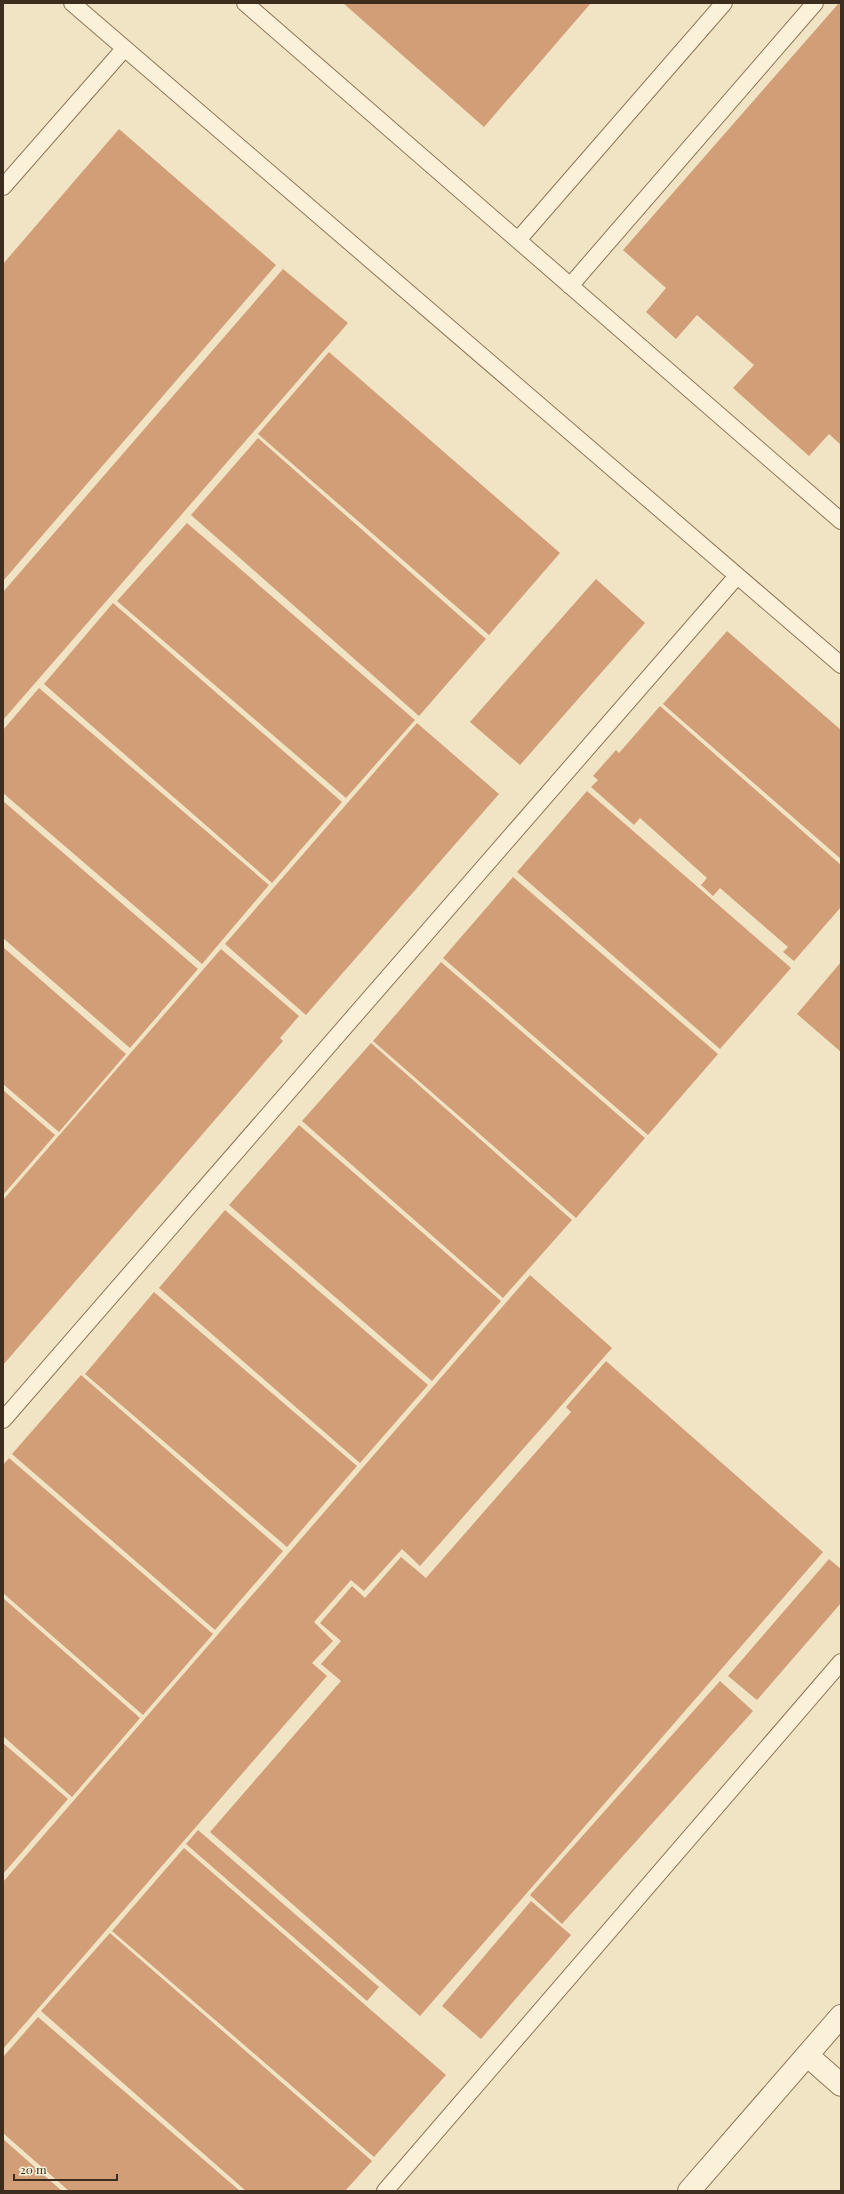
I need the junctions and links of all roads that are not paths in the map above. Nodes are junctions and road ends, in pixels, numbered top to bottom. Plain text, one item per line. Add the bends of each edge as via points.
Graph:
1 (72, 3) edge
2 (245, 3) edge
3 (724, 3) edge
4 (815, 3) edge
5 (124, 49) junction
6 (3, 187) edge
7 (518, 240) junction
8 (570, 286) junction
9 (841, 521) edge
10 (737, 576) junction
11 (841, 665) edge
12 (3, 1420) edge
13 (841, 1662) edge
14 (841, 2016) edge
15 (807, 2055) junction
16 (841, 2085) edge
17 (385, 2191) edge
18 (689, 2191) edge

1 - 5 lane
2 - 7 lane
3 - 7 lane
4 - 8 lane
5 - 6 lane
5 - 10 lane
7 - 8 lane
8 - 9 lane
10 - 11 lane
10 - 12 lane
13 - 17 lane
14 - 15 street
15 - 16 street
15 - 18 street

